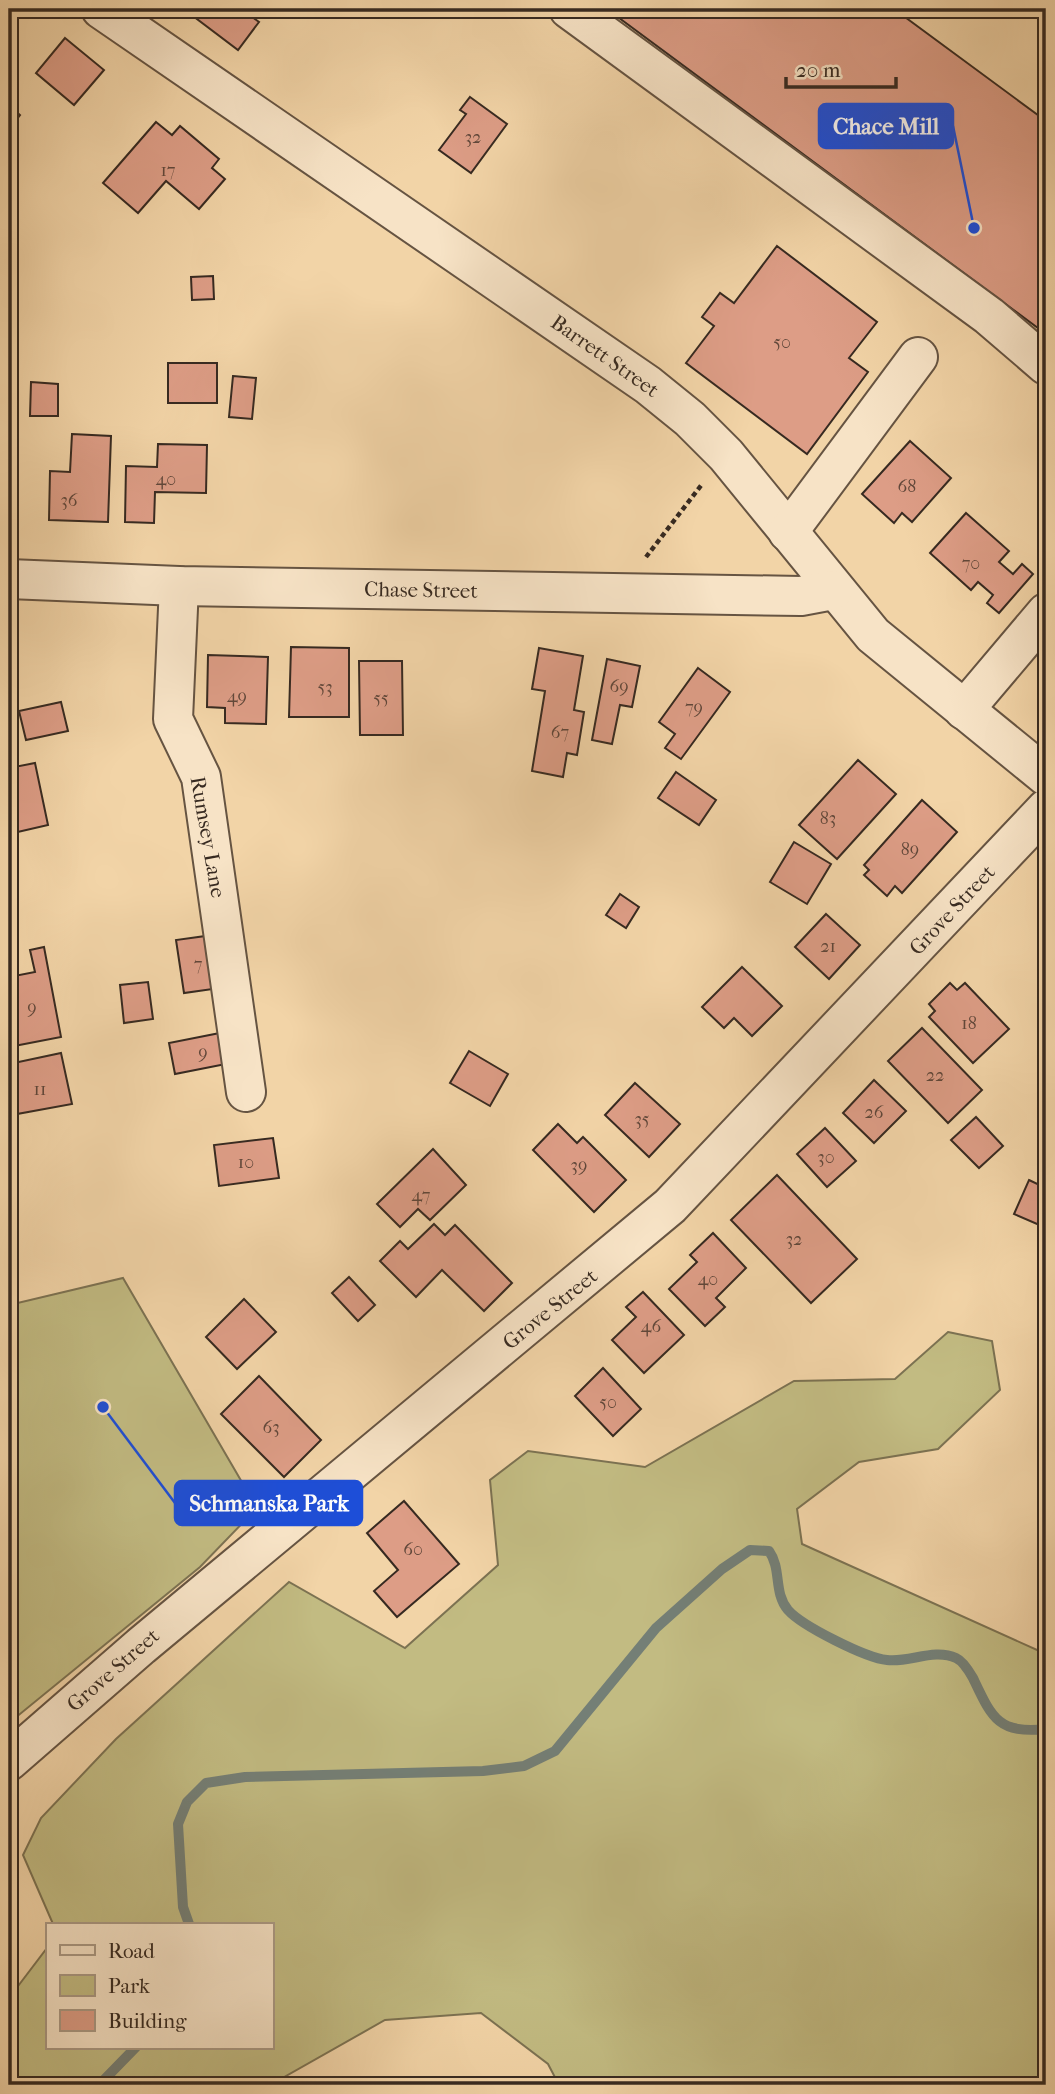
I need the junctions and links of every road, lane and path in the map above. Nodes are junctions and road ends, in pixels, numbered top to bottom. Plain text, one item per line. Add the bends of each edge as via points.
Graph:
1 (101, 9) edge
2 (569, 9) edge
3 (918, 357) dead end
4 (1046, 365) edge
5 (710, 474) dead end
6 (788, 532) junction
7 (643, 561) dead end
8 (9, 579) edge
9 (179, 586) junction
10 (833, 590) junction
11 (1046, 613) edge
12 (964, 710) junction
13 (1046, 776) edge
14 (1046, 809) edge
15 (246, 1092) dead end
16 (9, 1761) edge

1 - 6 street, Barrett Street via 648,385 726,455
2 - 4 street via 989,316
3 - 6 street
5 - 7 path
6 - 10 street, Barrett Street
8 - 9 street, Chase Street
9 - 10 street, Chase Street via 801,596
9 - 15 street, Rumsey Lane via 173,719 201,777
10 - 12 street, Barrett Street via 873,635
11 - 12 street
12 - 13 street, Barrett Street
14 - 16 street, Grove Street via 670,1206

